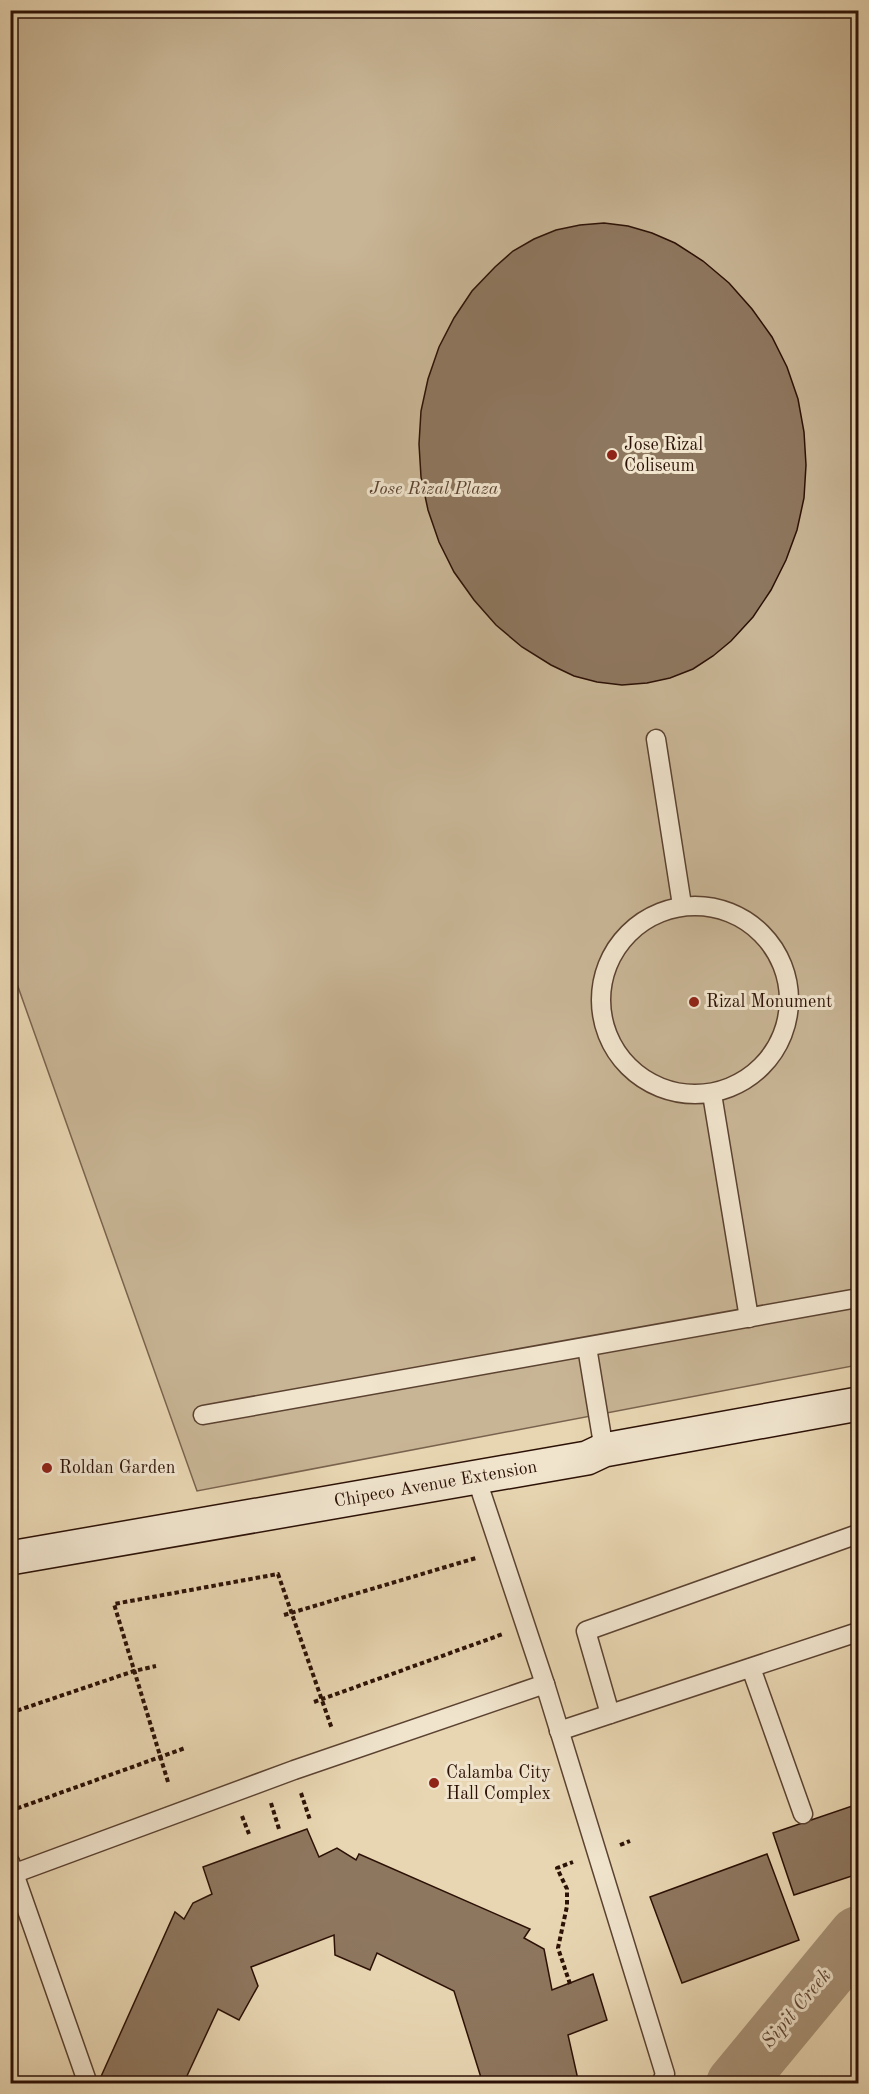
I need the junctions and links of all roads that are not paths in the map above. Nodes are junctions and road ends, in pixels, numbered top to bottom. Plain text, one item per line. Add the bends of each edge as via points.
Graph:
1 (656, 739) dead end
2 (682, 905) junction
3 (712, 1094) junction
4 (858, 1298) edge
5 (748, 1318) junction
6 (587, 1347) junction
7 (858, 1404) edge
8 (202, 1415) dead end
9 (604, 1450) junction
10 (476, 1477) junction
11 (858, 1534) edge
12 (10, 1558) edge
13 (858, 1632) edge
14 (751, 1668) junction
15 (544, 1684) junction
16 (610, 1714) junction
17 (559, 1731) junction
18 (803, 1814) dead end
19 (12, 1870) edge
20 (88, 2084) edge
21 (661, 2084) edge

1 - 2 lane
2 - 3 lane via 715,907 746,919 770,941 786,969 791,1002 785,1034 768,1062 743,1083
2 - 3 lane via 650,915 624,936 606,964 601,1008 605,1030 621,1059 647,1082 678,1093
3 - 5 lane
4 - 5 lane
5 - 6 lane
6 - 8 lane
6 - 9 lane
7 - 9 main road, Chipeco Avenue Extension
9 - 10 main road, Chipeco Avenue Extension via 587,1458
10 - 12 main road, Chipeco Avenue Extension
10 - 15 lane
11 - 16 lane via 586,1631
13 - 14 lane
14 - 16 lane
14 - 18 lane
15 - 17 lane
15 - 19 lane
16 - 17 lane
17 - 21 lane via 664,2074
19 - 20 lane

